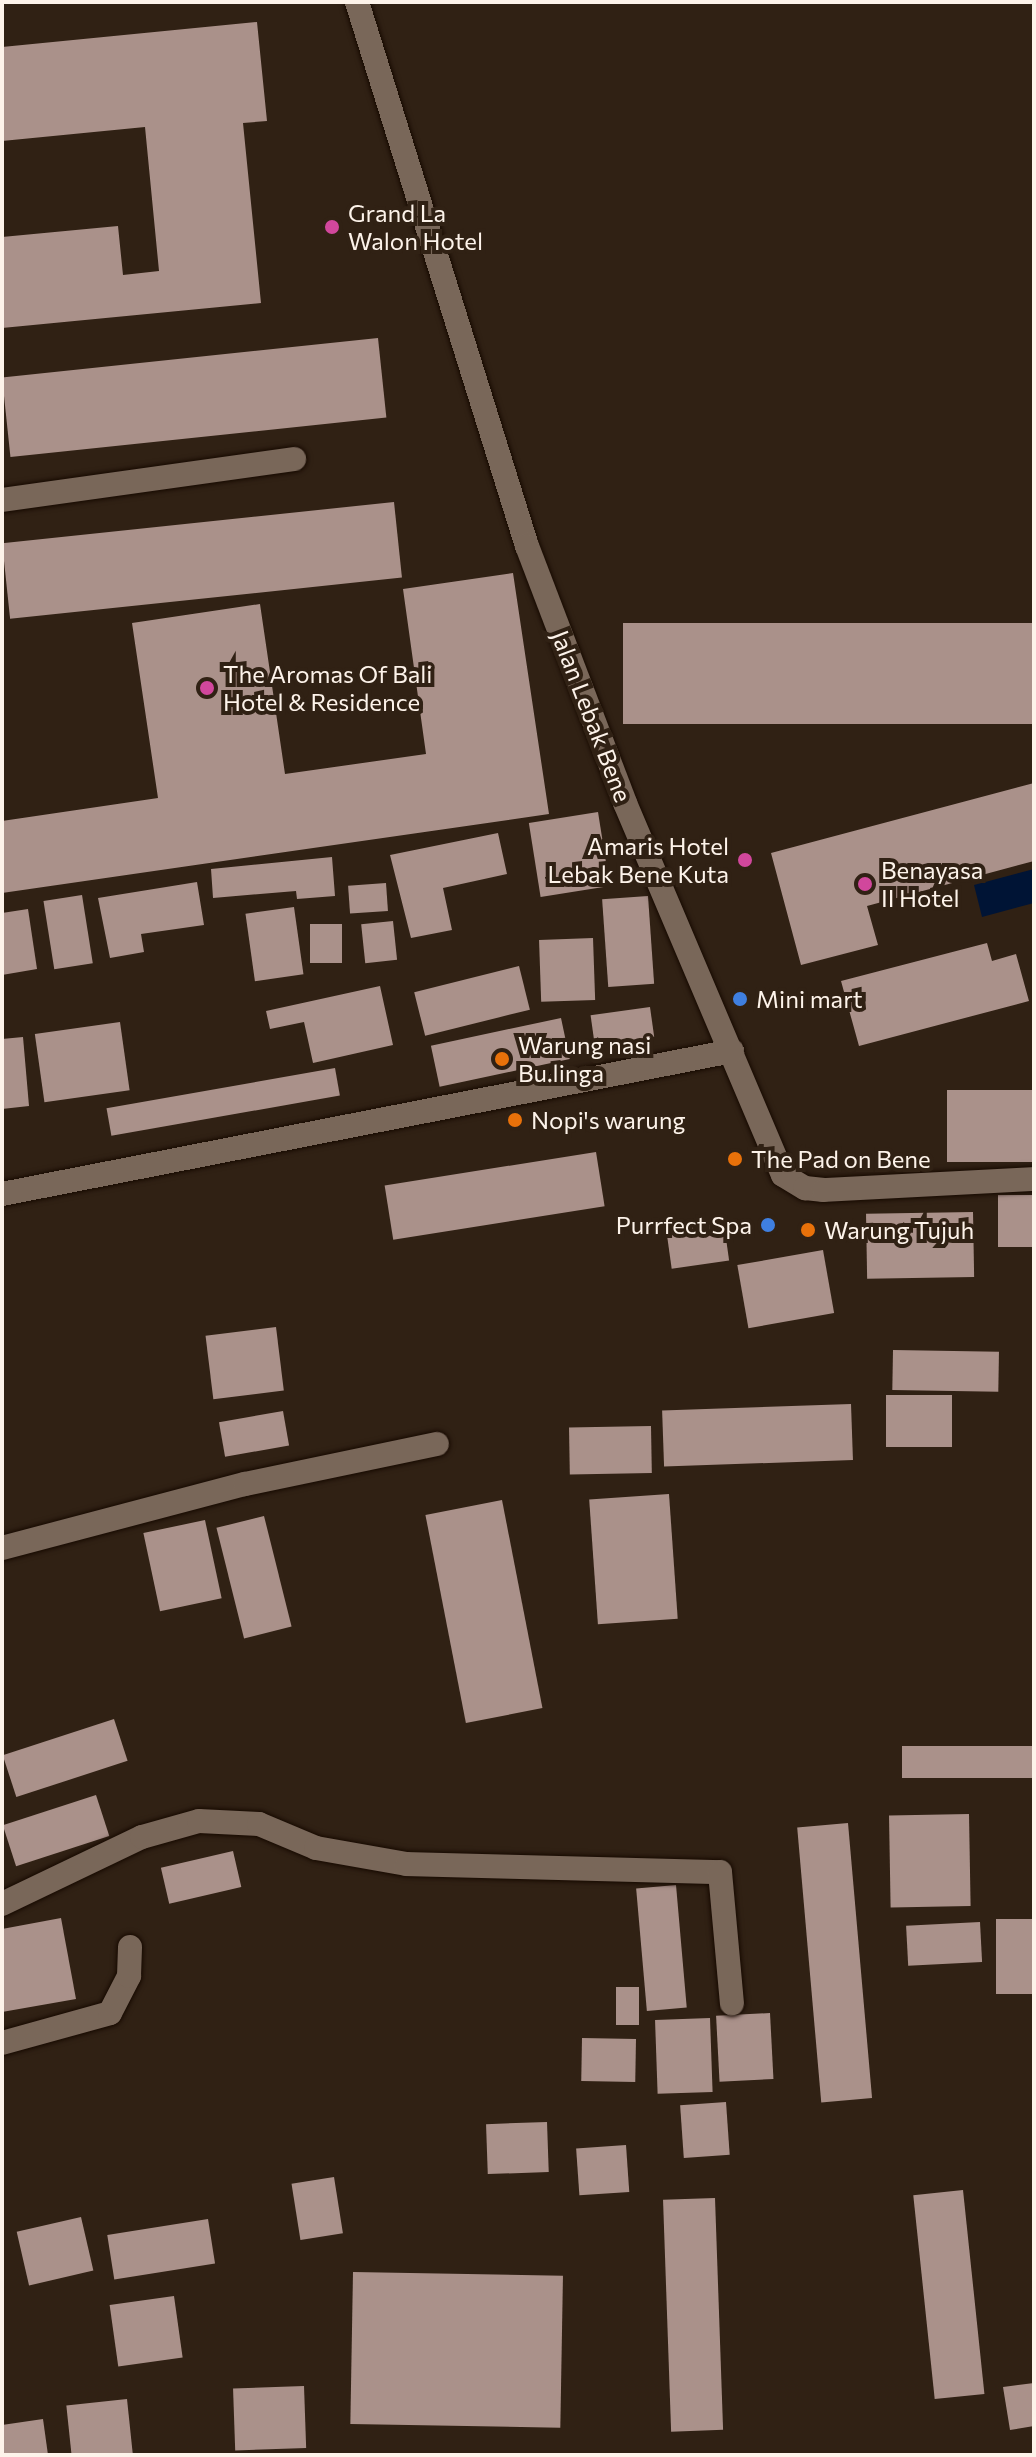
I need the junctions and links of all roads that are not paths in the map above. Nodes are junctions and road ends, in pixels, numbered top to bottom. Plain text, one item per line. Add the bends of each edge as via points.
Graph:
1 (357, 2) edge
2 (294, 459) dead end
3 (2, 500) edge
4 (732, 1051) junction
5 (1034, 1179) edge
6 (2, 1194) edge
7 (437, 1444) dead end
8 (2, 1548) edge
9 (2, 1904) edge
10 (130, 1947) dead end
11 (732, 2003) dead end
12 (2, 2043) edge

1 - 4 street, Jalan Lebak Bene via 527,546 625,803
2 - 3 street
4 - 5 street, Jalan Lebak Bene via 783,1175 805,1188
4 - 6 street
7 - 8 street via 245,1484
9 - 11 street via 142,1837 199,1821 259,1824 316,1848 407,1864 720,1872
10 - 12 street via 129,1976 110,2013

